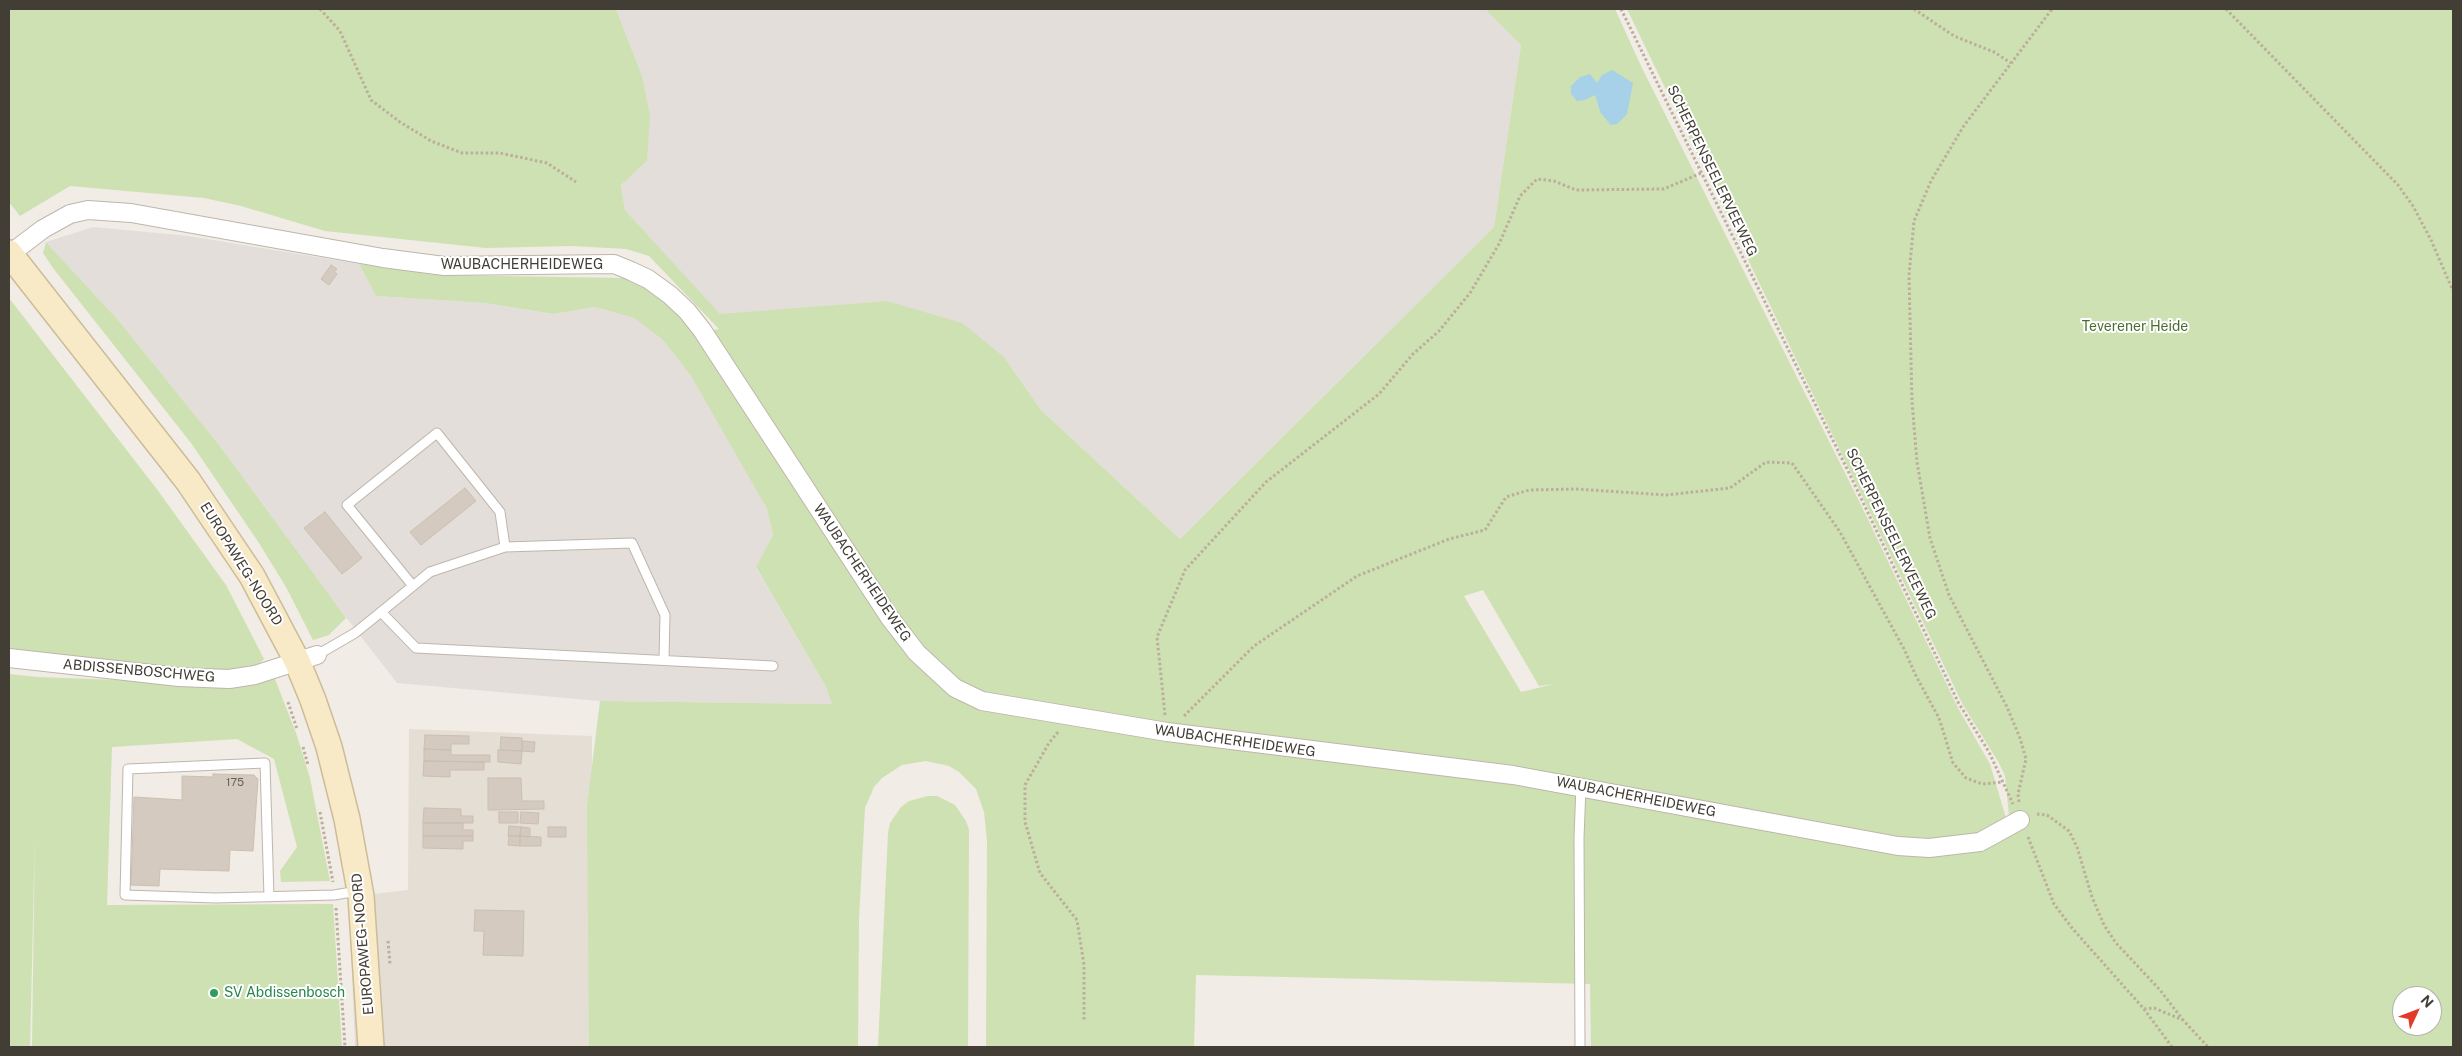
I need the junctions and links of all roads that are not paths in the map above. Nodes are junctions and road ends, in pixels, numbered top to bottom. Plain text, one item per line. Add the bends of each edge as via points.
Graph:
1 (9, 253) edge
2 (505, 546) junction
3 (413, 586) junction
4 (381, 612) junction
5 (9, 658) edge
6 (307, 658) junction
7 (664, 660) junction
8 (773, 666) dead end
9 (1581, 786) junction
10 (2020, 820) road end
11 (360, 891) junction
12 (269, 897) junction
13 (371, 1047) edge
14 (1580, 1047) edge

1 - 6 street, EUROPAWEG-NOORD via 188,480
1 - 9 street, WAUBACHERHEIDEWEG via 43,228 70,214 88,210 131,213 444,266 614,264 648,279 687,311 890,618 916,654 955,688 982,701 1167,732
2 - 3 lane via 430,572
2 - 3 lane via 500,512 437,433 346,505
2 - 7 lane via 632,543 665,615
3 - 4 lane
4 - 6 lane via 354,633
4 - 7 lane via 416,648
5 - 6 street, ABDISSENBOSCHWEG via 179,677 229,679
6 - 11 street, EUROPAWEG-NOORD via 313,700 335,767
7 - 8 lane
9 - 10 street, WAUBACHERHEIDEWEG via 1856,839 1929,848 1980,842
9 - 14 lane via 1578,838
11 - 12 lane
11 - 13 street, EUROPAWEG-NOORD
12 - 12 lane via 125,895 128,769 265,763

